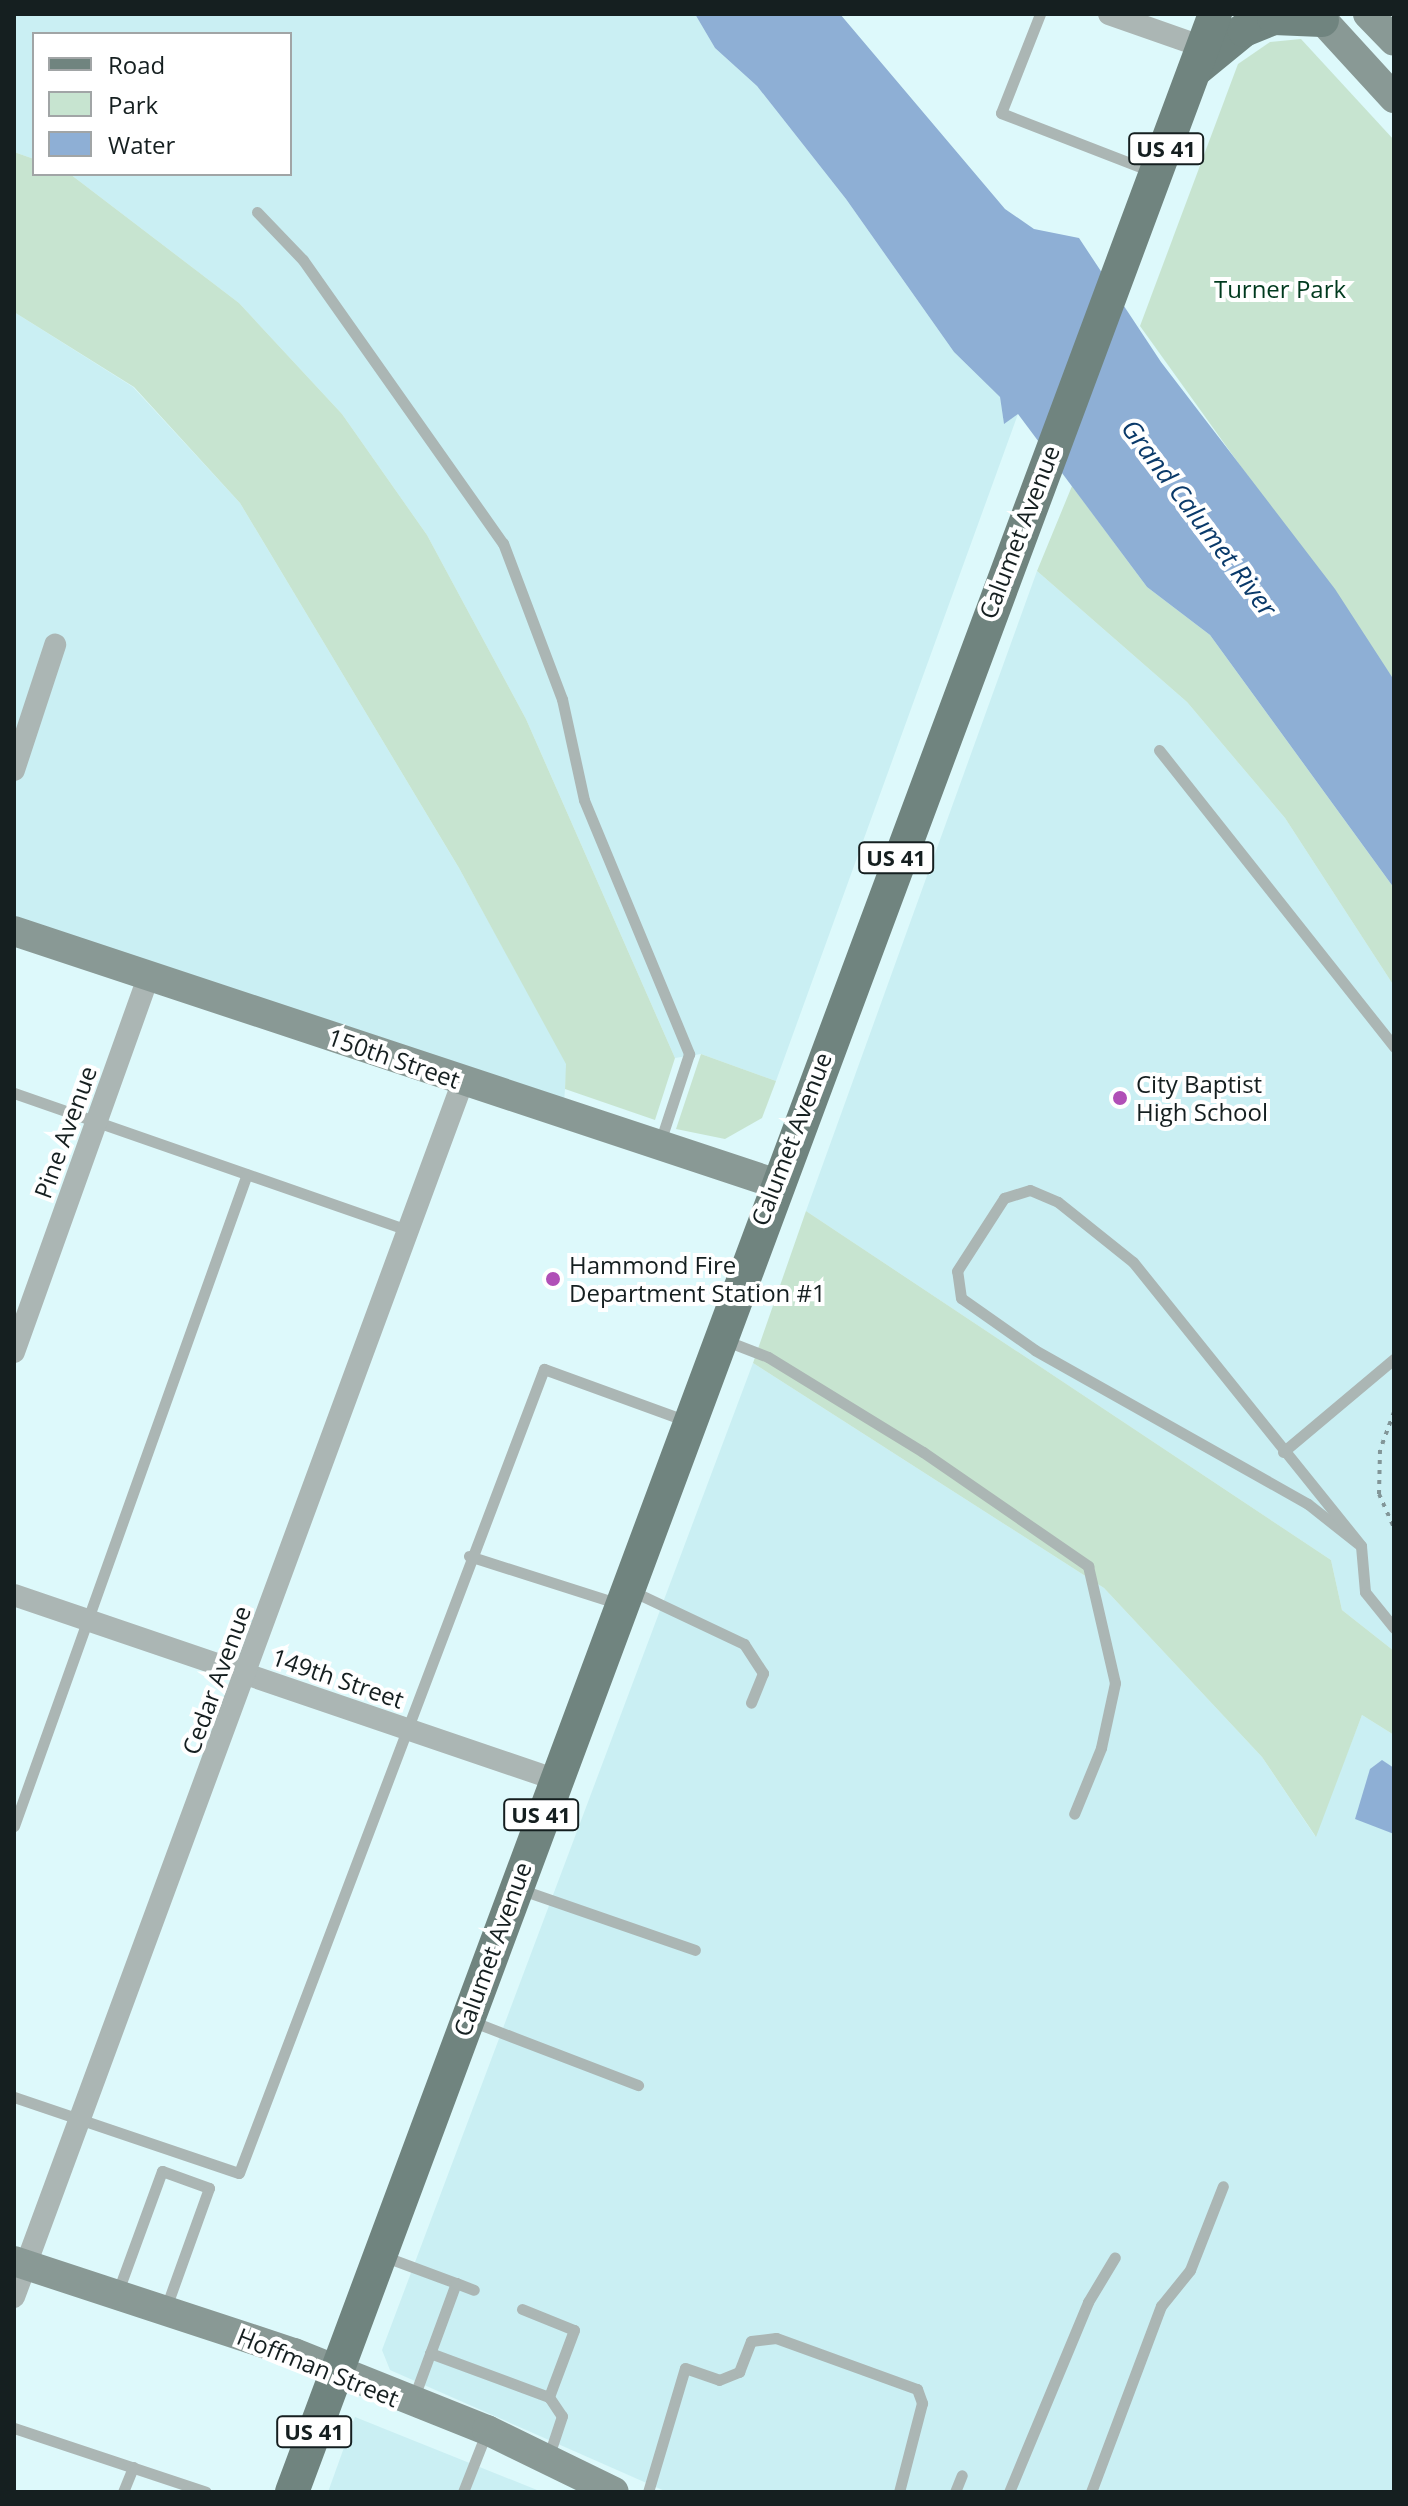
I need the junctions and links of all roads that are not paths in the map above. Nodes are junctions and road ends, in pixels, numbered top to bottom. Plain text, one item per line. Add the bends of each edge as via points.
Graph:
1 (1040, 14) edge
2 (1109, 14) edge
3 (1215, 14) edge
4 (1368, 14) edge
5 (1320, 17) edge
6 (1394, 41) edge
7 (1199, 58) junction
8 (1394, 98) edge
9 (1157, 173) junction
10 (257, 212) dead end
11 (55, 645) dead end
12 (1159, 750) dead end
13 (14, 770) edge
14 (14, 931) edge
15 (149, 975) junction
16 (1394, 1047) edge
17 (463, 1081) junction
18 (14, 1093) edge
19 (96, 1121) junction
20 (659, 1146) junction
21 (247, 1174) junction
22 (774, 1183) junction
23 (408, 1230) junction
24 (717, 1337) junction
25 (14, 1352) edge
26 (1394, 1359) edge
27 (687, 1421) junction
28 (1283, 1452) junction
29 (1361, 1546) junction
30 (469, 1556) junction
31 (14, 1595) edge
32 (622, 1596) junction
33 (91, 1621) junction
34 (1394, 1628) edge
35 (247, 1674) junction
36 (751, 1703) dead end
37 (405, 1728) junction
38 (554, 1779) junction
39 (1074, 1814) dead end
40 (14, 1826) edge
41 (515, 1887) junction
42 (695, 1950) dead end
43 (466, 2019) junction
44 (638, 2085) dead end
45 (14, 2097) edge
46 (80, 2119) junction
47 (1223, 2186) dead end
48 (379, 2254) junction
49 (1115, 2257) dead end
50 (20, 2263) edge
51 (456, 2283) junction
52 (474, 2290) dead end
53 (117, 2295) junction
54 (14, 2297) edge
55 (522, 2309) dead end
56 (165, 2311) junction
57 (430, 2353) junction
58 (336, 2372) junction
59 (549, 2397) junction
60 (411, 2404) junction
61 (14, 2428) edge
62 (487, 2430) junction
63 (548, 2459) junction
64 (133, 2467) junction
65 (962, 2475) dead end
66 (123, 2492) edge
67 (206, 2492) edge
68 (292, 2492) edge
69 (463, 2492) edge
70 (614, 2492) edge
71 (648, 2492) edge
72 (899, 2492) edge
73 (955, 2492) edge
74 (1009, 2492) edge
75 (1091, 2492) edge

1 - 9 lane via 1001,113
2 - 7 street
3 - 7 main road, Calumet Avenue / US 41
4 - 6 street
5 - 7 main road via 1274,18
5 - 8 street
7 - 9 main road, Calumet Avenue / US 41
9 - 22 main road, Calumet Avenue / US 41
10 - 20 lane via 303,260 503,543 562,699 584,800 689,1054
11 - 13 street
12 - 16 lane
14 - 15 street, 150th Street
15 - 17 street, 150th Street
15 - 19 street, Pine Avenue
17 - 20 street, 150th Street
17 - 23 street, Cedar Avenue
18 - 19 lane
19 - 21 lane
19 - 25 street, Pine Avenue
20 - 22 street, 150th Street
21 - 23 lane
21 - 33 lane
22 - 24 main road, Calumet Avenue / US 41
23 - 35 street, Cedar Avenue
24 - 27 main road, Calumet Avenue / US 41
24 - 39 lane via 768,1357 923,1452 1088,1566 1115,1683 1101,1748
26 - 28 lane
27 - 30 lane via 544,1369
27 - 32 main road, Calumet Avenue / US 41
28 - 29 lane
28 - 29 lane via 1133,1262 1094,1227 1030,1190 1004,1198 957,1271 961,1298 1035,1350 1308,1504
29 - 34 lane via 1365,1592
30 - 32 lane
30 - 37 lane
31 - 33 street, 149th Street
32 - 36 lane via 744,1644 763,1673
32 - 38 main road, Calumet Avenue / US 41
33 - 35 street, 149th Street
33 - 40 lane
35 - 37 street, 149th Street
35 - 46 street, Cedar Avenue
37 - 38 street, 149th Street
37 - 46 lane via 239,2173
38 - 41 main road, Calumet Avenue / US 41
41 - 42 lane
41 - 43 main road, Calumet Avenue / US 41
43 - 44 lane
43 - 48 main road, Calumet Avenue / US 41
45 - 46 lane
46 - 50 street, Cedar Avenue
47 - 75 lane via 1190,2270 1161,2306
48 - 51 lane
48 - 58 main road, Calumet Avenue / US 41
49 - 74 lane via 1088,2302
50 - 53 street, Hoffman Street
50 - 54 street, Cedar Avenue
51 - 52 lane
51 - 57 lane
53 - 56 street, Hoffman Street
53 - 56 lane via 162,2171 209,2188
55 - 59 lane via 574,2330
56 - 58 street, Hoffman Street
57 - 59 lane
57 - 60 lane
58 - 60 street, Hoffman Street
58 - 68 main road, Calumet Avenue / US 41
59 - 63 lane via 562,2416
60 - 62 street, Hoffman Street
61 - 64 lane
62 - 63 street, Hoffman Street
62 - 69 lane
63 - 70 street, Hoffman Street
64 - 66 lane
64 - 67 lane
65 - 73 lane
71 - 72 lane via 685,2368 719,2380 739,2372 751,2341 776,2338 917,2389 922,2403

